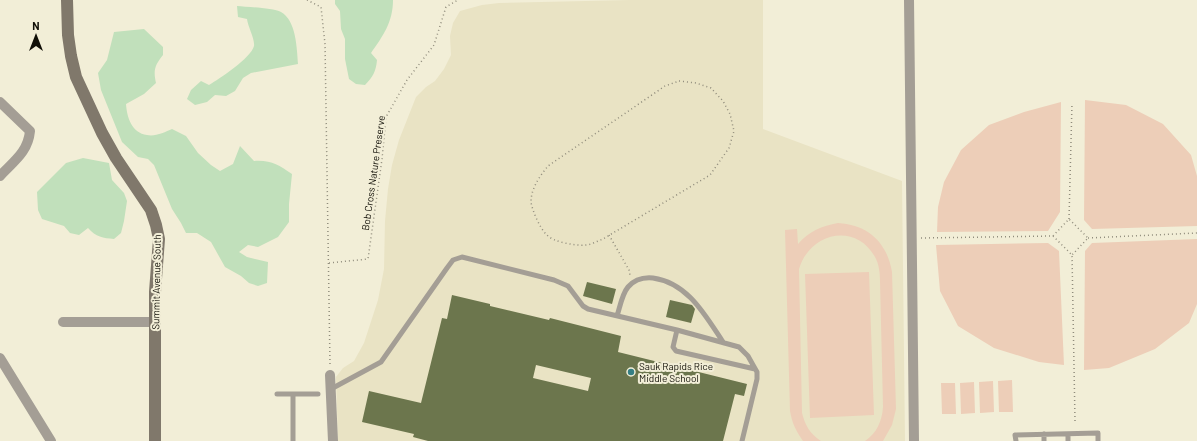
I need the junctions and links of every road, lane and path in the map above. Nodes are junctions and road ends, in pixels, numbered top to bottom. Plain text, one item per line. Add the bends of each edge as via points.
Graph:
1 (66, 0) edge
2 (307, 0) edge
3 (458, 0) edge
4 (909, 0) edge
5 (0, 102) edge
6 (1072, 103) dead end
7 (0, 176) edge
8 (1069, 219) junction
9 (1197, 233) edge
10 (609, 235) junction
11 (1053, 236) junction
12 (911, 238) junction
13 (1088, 238) junction
14 (1072, 255) junction
15 (328, 263) junction
16 (632, 283) junction
17 (617, 316) junction
18 (63, 322) dead end
19 (155, 322) junction
20 (677, 330) junction
21 (723, 342) junction
22 (0, 358) edge
23 (755, 369) junction
24 (330, 374) joint
25 (331, 389) junction
26 (277, 394) dead end
27 (293, 394) junction
28 (318, 394) dead end
29 (1075, 421) dead end
30 (1044, 434) junction
31 (1068, 434) junction
32 (51, 441) edge
33 (155, 441) edge
34 (293, 441) edge
35 (333, 441) edge
36 (742, 441) edge
37 (914, 441) edge
38 (1016, 441) edge
39 (1044, 441) edge
40 (1068, 441) edge
41 (1098, 441) edge

1 - 19 street, Summit Avenue South via 68,34 76,77 109,146 151,210 156,225 159,239
2 - 15 path via 321,7 325,44
3 - 15 path, Bob Cross Nature Preserve via 446,7 434,45 407,80 386,117 368,259
4 - 12 street
5 - 7 street via 30,131 24,152
6 - 8 path
8 - 11 path
8 - 13 path
9 - 13 path
10 - 10 path via 586,245 571,244 547,236 531,202 539,176 548,166 664,86 679,81 710,88 723,101 730,114 734,131 728,148 718,164 710,175
10 - 16 path via 629,270
11 - 12 path
11 - 14 path
12 - 37 street
13 - 14 path
14 - 29 path
15 - 24 path
16 - 17 lane via 627,288
16 - 21 lane via 640,278 651,278 663,280 680,289 700,307
17 - 20 lane
17 - 25 lane via 588,309 568,286 554,280 462,257 453,260 381,362
18 - 19 street
19 - 33 street, Summit Avenue South
20 - 21 lane
20 - 23 lane via 674,348 676,351
21 - 23 lane via 739,347
22 - 32 street
23 - 36 lane via 756,380
24 - 25 street
25 - 35 street
26 - 27 lane
27 - 28 lane
27 - 34 lane
30 - 31 lane
30 - 38 lane via 1015,435
30 - 39 lane
31 - 40 lane
31 - 41 lane via 1098,433

